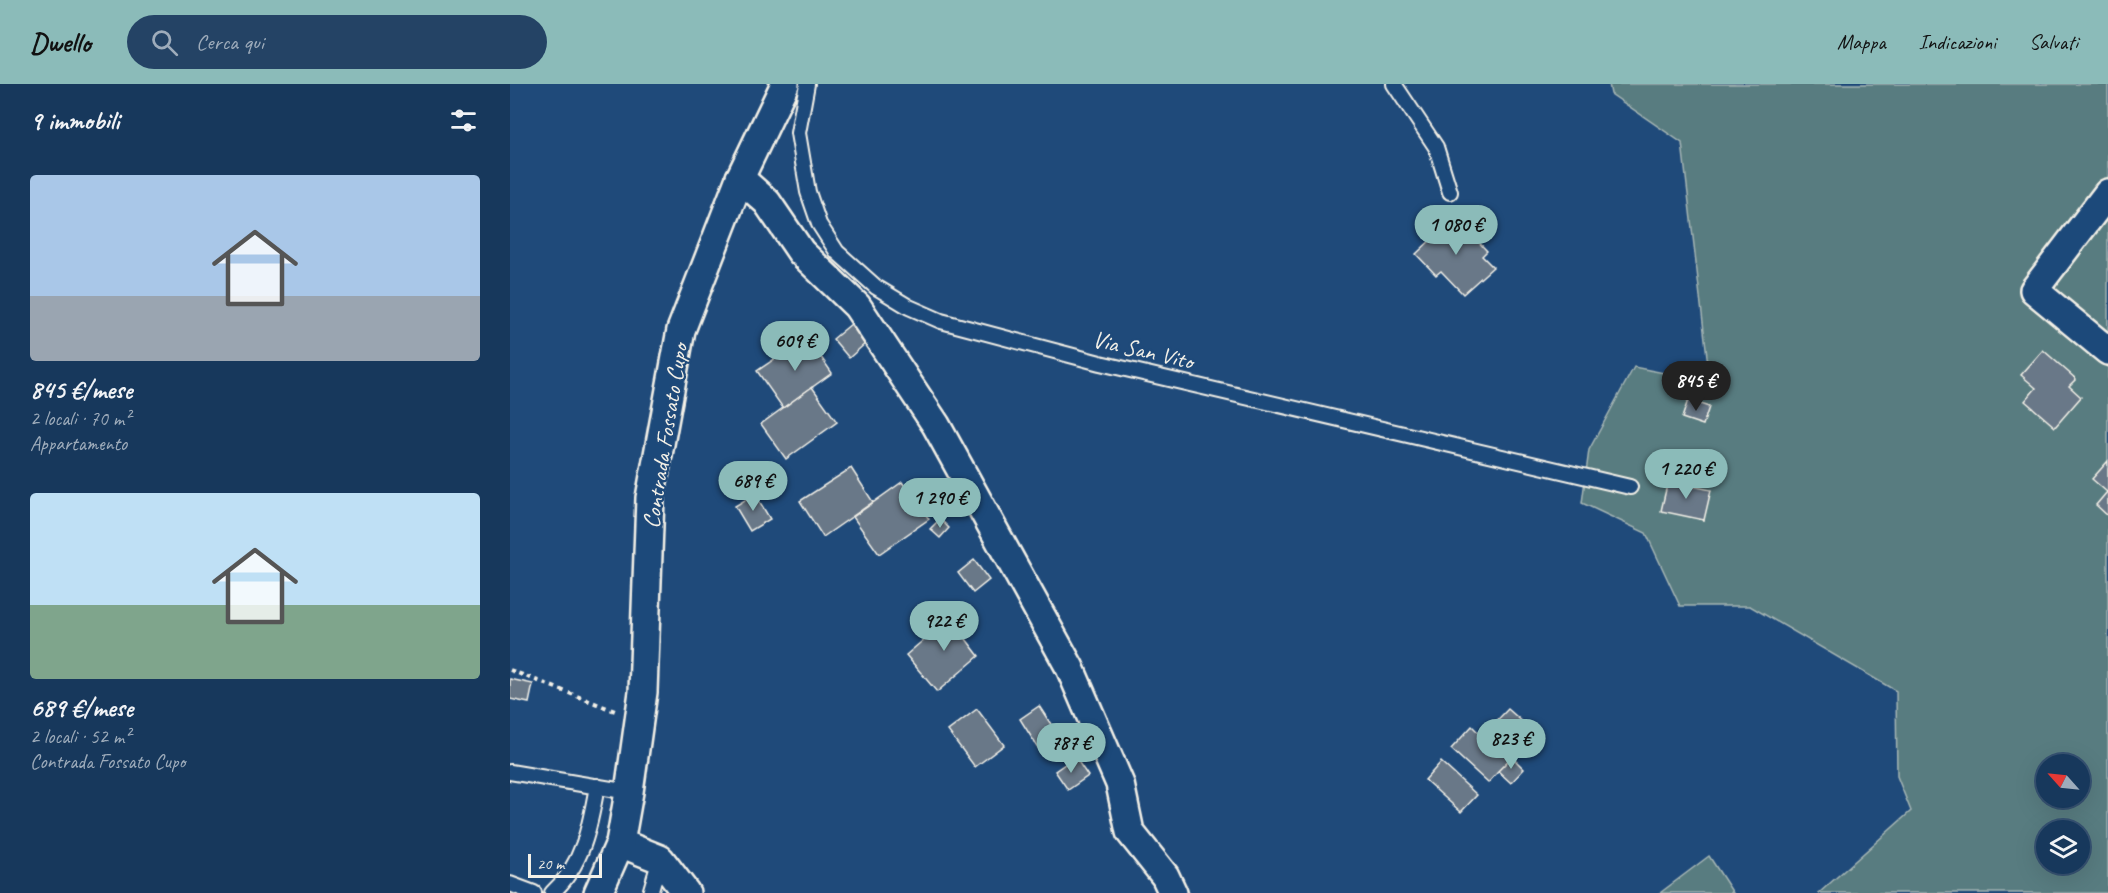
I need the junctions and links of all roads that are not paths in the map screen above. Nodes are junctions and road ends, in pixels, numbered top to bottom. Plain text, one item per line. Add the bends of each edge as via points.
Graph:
1 (785, 84) edge
2 (807, 84) edge
3 (1394, 84) edge
4 (740, 178) junction
5 (1450, 192) dead end
6 (2108, 193) edge
7 (2108, 351) edge
8 (1630, 487) dead end
9 (510, 772) edge
10 (597, 786) junction
11 (629, 792) junction
12 (620, 843) junction
13 (660, 859) junction
14 (510, 884) edge
15 (534, 893) edge
16 (552, 893) edge
17 (598, 893) edge
18 (650, 893) edge
19 (686, 893) edge
20 (1173, 893) edge

1 - 4 street, Contrada Fossato Cupo
2 - 8 lane, Via San Vito via 798,133 808,192 819,224 837,252 876,287 909,307 941,321 1100,363
3 - 5 lane via 1436,147
4 - 11 street, Contrada Fossato Cupo via 681,330 650,498 643,692
4 - 20 street via 767,202 801,252 857,306 936,425 1070,669 1120,784 1130,832 1165,876
6 - 7 street via 2034,290
9 - 10 lane
10 - 11 lane
10 - 16 lane via 589,830 568,879
11 - 12 street, Contrada Fossato Cupo
12 - 13 street
12 - 17 street, Contrada Fossato Cupo
13 - 18 lane
13 - 19 street
14 - 15 lane

